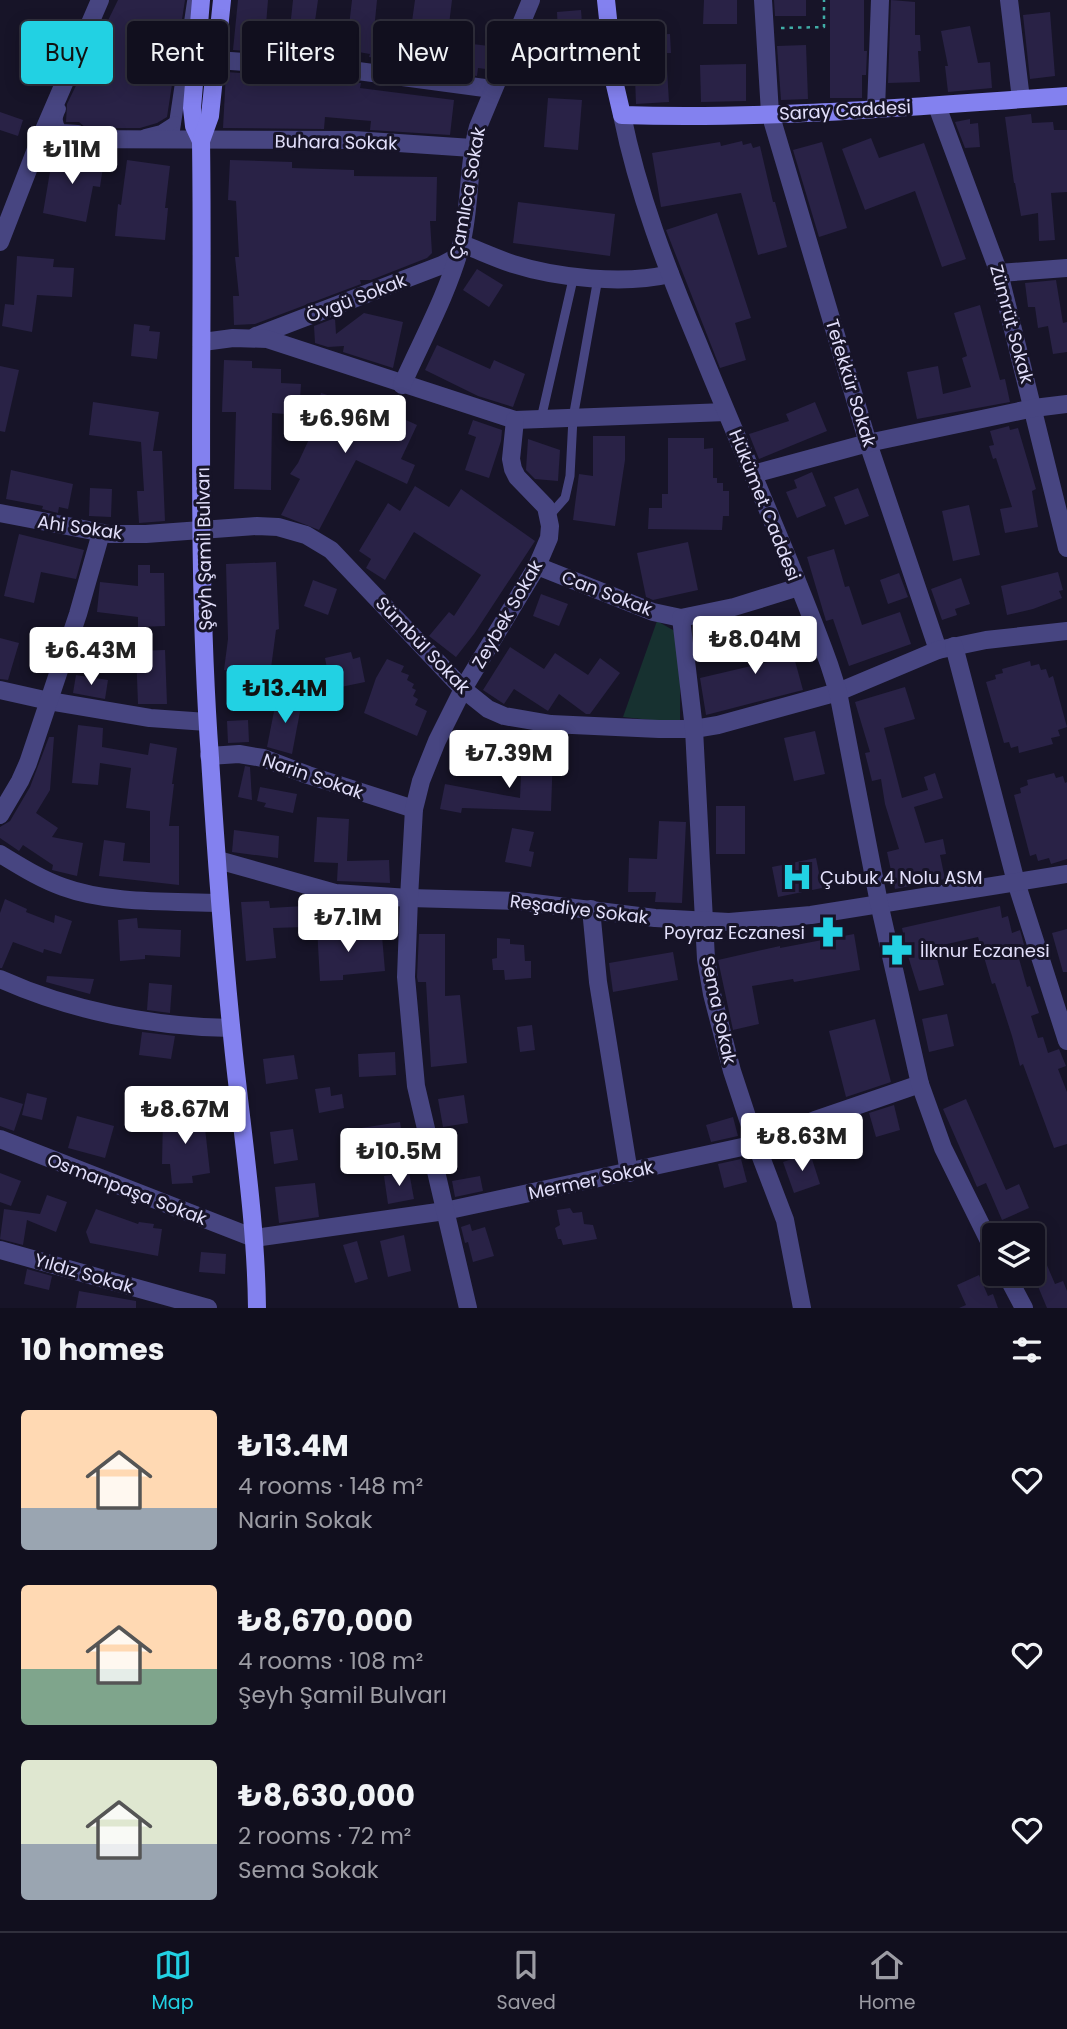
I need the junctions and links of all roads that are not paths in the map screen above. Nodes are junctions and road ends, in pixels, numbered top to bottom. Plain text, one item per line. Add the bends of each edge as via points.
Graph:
1 (100, 0) edge
2 (110, 0) edge
3 (193, 0) edge
4 (201, 0) edge
5 (222, 0) edge
6 (531, 0) edge
7 (606, 0) edge
8 (763, 0) edge
9 (880, 0) edge
10 (1009, 0) edge
11 (220, 21) edge
12 (228, 61) edge
13 (213, 84) edge
14 (492, 89) junction
15 (1067, 96) edge
16 (1021, 99) junction
17 (937, 106) junction
18 (876, 109) junction
19 (770, 113) junction
20 (622, 115) junction
21 (175, 122) junction
22 (40, 139) junction
23 (172, 140) junction
24 (201, 141) junction
25 (472, 148) junction
26 (1, 237) edge
27 (460, 250) junction
28 (1067, 268) edge
29 (999, 273) junction
30 (670, 274) junction
31 (574, 275) junction
32 (598, 278) junction
33 (253, 338) junction
34 (203, 342) junction
35 (402, 385) junction
36 (1067, 404) edge
37 (1034, 408) junction
38 (726, 412) junction
39 (573, 418) junction
40 (541, 419) junction
41 (515, 421) junction
42 (868, 443) junction
43 (753, 474) junction
44 (0, 513) edge
45 (549, 516) junction
46 (202, 530) junction
47 (101, 533) junction
48 (1067, 548) edge
49 (537, 566) junction
50 (799, 587) junction
51 (681, 618) junction
52 (1067, 632) edge
53 (946, 648) junction
54 (463, 689) junction
55 (0, 690) edge
56 (838, 692) junction
57 (49, 701) junction
58 (208, 722) junction
59 (694, 729) junction
60 (209, 756) junction
61 (414, 809) junction
62 (0, 815) edge
63 (0, 854) edge
64 (218, 860) junction
65 (1067, 874) edge
66 (1016, 882) junction
67 (409, 898) junction
68 (220, 903) junction
69 (879, 903) junction
70 (591, 909) junction
71 (703, 921) junction
72 (0, 979) edge
73 (231, 1028) junction
74 (1067, 1041) edge
75 (920, 1084) junction
76 (0, 1139) edge
77 (756, 1144) junction
78 (629, 1173) junction
79 (444, 1211) junction
80 (982, 1227) edge
81 (254, 1238) junction
82 (0, 1250) edge
83 (1012, 1286) edge
84 (208, 1308) edge
85 (257, 1308) edge
86 (468, 1308) edge
87 (802, 1308) edge
88 (1024, 1308) edge

1 - 22 street
2 - 21 street via 56,117 57,125 61,130 151,135
3 - 21 street
4 - 24 main road via 192,108
5 - 11 main road, Şeyh Şamil Bulvarı
6 - 14 street, Çamlıca Sokak
7 - 20 main road, Hükümet Caddesi
8 - 19 street, Tefekkür Sokak
9 - 18 street
10 - 16 street
12 - 14 street via 333,68
13 - 24 main road, Şeyh Şamil Bulvarı
14 - 25 street, Çamlıca Sokak
15 - 16 main road, Saray Caddesi
16 - 17 main road, Saray Caddesi
17 - 18 main road, Saray Caddesi
17 - 29 street, Zümrüt Sokak
18 - 19 main road, Saray Caddesi
19 - 20 main road, Saray Caddesi
19 - 42 street, Tefekkür Sokak
20 - 30 street, Hükümet Caddesi via 639,186
21 - 23 street
22 - 23 street, Buhara Sokak
22 - 26 street
23 - 24 street, Buhara Sokak
24 - 25 street, Buhara Sokak via 354,140
24 - 34 main road, Şeyh Şamil Bulvarı
25 - 27 street, Çamlıca Sokak
27 - 31 street
27 - 33 street, Övgü Sokak via 442,265
27 - 35 street, Çamlıca Sokak
28 - 29 street
29 - 37 street, Zümrüt Sokak
30 - 32 street
30 - 38 street, Hükümet Caddesi
31 - 32 street
31 - 40 lane
32 - 39 lane
33 - 34 street
33 - 35 street
34 - 46 main road, Şeyh Şamil Bulvarı
35 - 41 street
36 - 37 street
37 - 42 street
37 - 48 street, Zümrüt Sokak
38 - 39 street
38 - 43 street, Hükümet Caddesi
39 - 40 street
39 - 45 lane via 565,498
40 - 41 street
41 - 45 street via 513,469
42 - 43 street
42 - 53 street, Tefekkür Sokak
43 - 50 street, Hükümet Caddesi
44 - 47 street, Ahi Sokak
45 - 49 street, Zeybek Sokak via 549,538
46 - 47 street, Ahi Sokak
46 - 54 street, Sümbül Sokak via 278,527 319,541
46 - 58 main road, Şeyh Şamil Bulvarı
47 - 57 street
49 - 51 street, Can Sokak via 653,612
49 - 54 street, Zeybek Sokak
50 - 51 street, Can Sokak
50 - 56 street, Hükümet Caddesi
51 - 59 street, Sema Sokak
52 - 53 street, Sümbül Sokak
53 - 56 street, Sümbül Sokak
53 - 66 street, Tefekkür Sokak
54 - 59 street, Sümbül Sokak via 488,709 528,721
54 - 61 street, Zeybek Sokak via 437,741
55 - 57 street
56 - 59 street, Sümbül Sokak
56 - 69 street, Hükümet Caddesi
57 - 58 street via 171,721
57 - 62 street via 20,781
58 - 60 main road, Şeyh Şamil Bulvarı
59 - 71 street, Sema Sokak
60 - 61 street, Narin Sokak via 263,758
60 - 64 main road, Şeyh Şamil Bulvarı
61 - 67 street, Zeybek Sokak
63 - 68 street via 53,883 89,894
64 - 67 street, Reşadiye Sokak via 335,893
64 - 68 main road, Şeyh Şamil Bulvarı
65 - 66 street, Reşadiye Sokak
66 - 69 street, Reşadiye Sokak
66 - 74 street, Tefekkür Sokak
67 - 70 street, Reşadiye Sokak via 518,901
67 - 79 street, Zeybek Sokak via 406,977 414,1069
68 - 73 main road, Şeyh Şamil Bulvarı
69 - 71 street, Reşadiye Sokak via 782,919
69 - 75 street, Hükümet Caddesi
70 - 71 street, Reşadiye Sokak
70 - 78 street via 597,982
71 - 77 street, Sema Sokak via 712,994
72 - 73 street via 72,1004 150,1022
73 - 81 main road, Şeyh Şamil Bulvarı
75 - 77 street, Mermer Sokak
75 - 80 street, Hükümet Caddesi via 943,1148
76 - 81 street, Osmanpaşa Sokak
77 - 78 street, Mermer Sokak
77 - 87 street, Sema Sokak via 785,1220
78 - 79 street, Mermer Sokak
79 - 81 street, Mermer Sokak
79 - 86 street, Zeybek Sokak
81 - 85 main road, Şeyh Şamil Bulvarı
82 - 84 street, Yıldız Sokak
83 - 88 street

